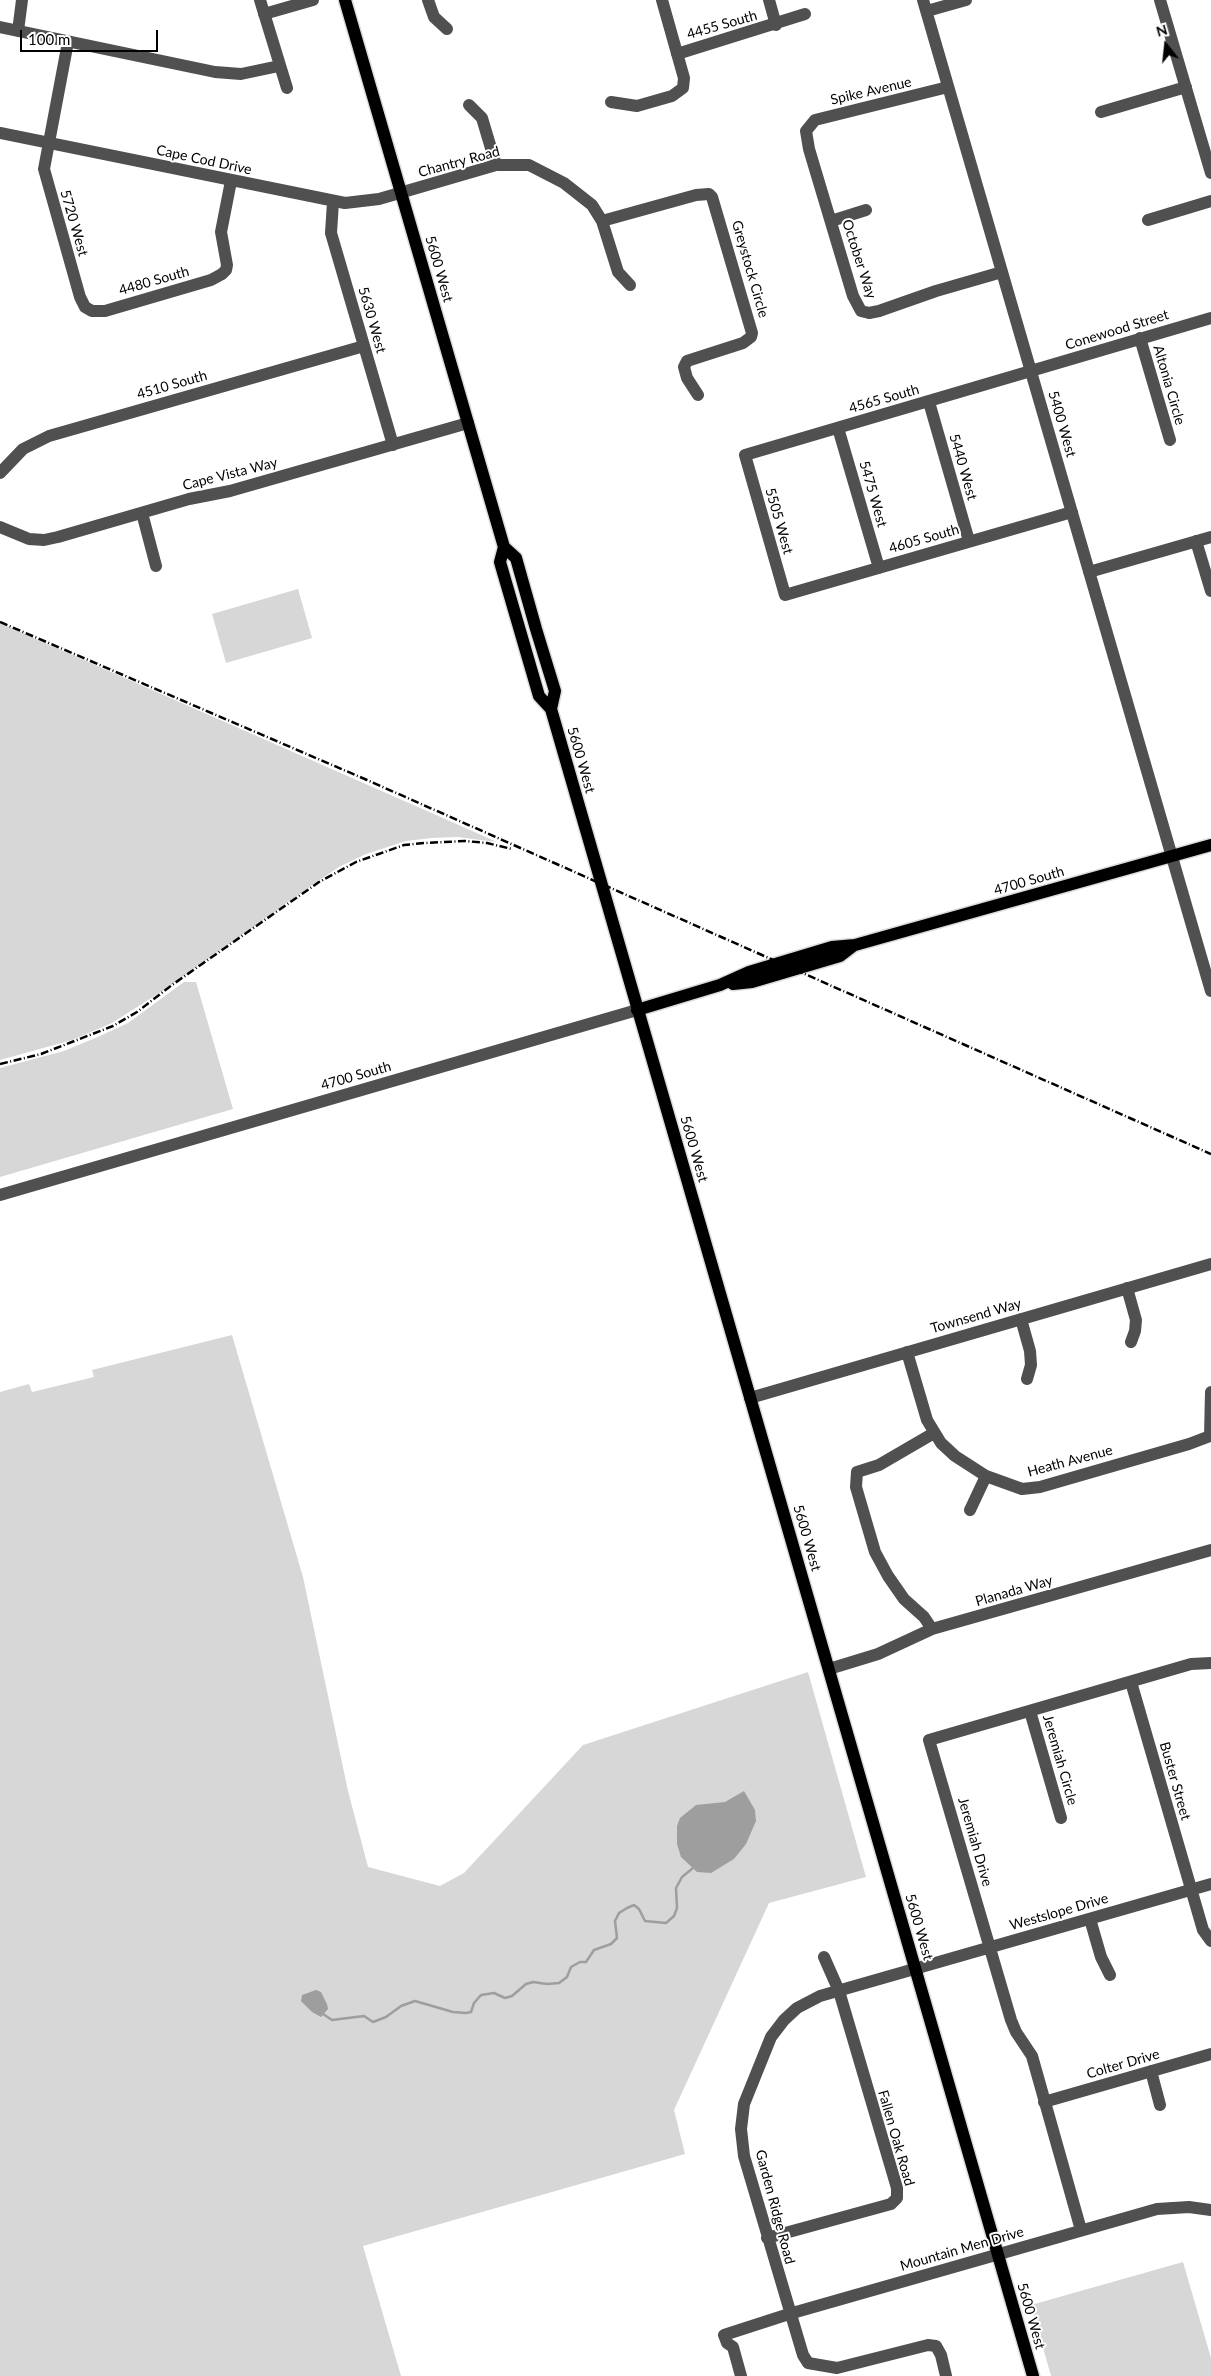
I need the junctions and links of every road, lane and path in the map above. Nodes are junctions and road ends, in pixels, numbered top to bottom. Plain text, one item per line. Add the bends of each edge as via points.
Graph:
1 (22, 0) edge
2 (260, 0) edge
3 (312, 0) edge
4 (345, 0) edge
5 (428, 0) edge
6 (662, 0) edge
7 (769, 0) edge
8 (966, 0) edge
9 (1160, 0) edge
10 (925, 6) edge
11 (264, 14) junction
12 (804, 14) dead end
13 (776, 25) junction
14 (0, 28) edge
15 (447, 29) dead end
16 (18, 31) junction
17 (68, 42) junction
18 (677, 54) junction
19 (280, 66) junction
20 (948, 87) junction
21 (1186, 87) junction
22 (287, 88) dead end
23 (611, 102) dead end
24 (469, 105) dead end
25 (1101, 112) dead end
26 (806, 131) joint
27 (0, 132) edge
28 (48, 142) junction
29 (496, 165) junction
30 (1211, 173) edge
31 (231, 181) junction
32 (401, 193) junction
33 (1211, 201) edge
34 (333, 202) junction
35 (866, 210) dead end
36 (1148, 220) dead end
37 (602, 221) junction
38 (831, 221) junction
39 (1002, 272) junction
40 (630, 285) dead end
41 (88, 309) joint
42 (1211, 318) edge
43 (1140, 338) junction
44 (364, 346) junction
45 (1031, 372) junction
46 (698, 395) dead end
47 (929, 402) junction
48 (468, 423) junction
49 (838, 428) junction
50 (1170, 440) dead end
51 (392, 445) junction
52 (745, 455) joint
53 (0, 473) edge
54 (1072, 512) junction
55 (142, 513) junction
56 (0, 527) edge
57 (1211, 537) edge
58 (969, 541) junction
59 (1196, 541) junction
60 (156, 566) dead end
61 (879, 568) junction
62 (1089, 572) junction
63 (1211, 591) edge
64 (785, 595) joint
65 (1211, 845) edge
66 (1172, 856) junction
67 (1211, 991) edge
68 (637, 1010) junction
69 (0, 1195) edge
70 (1211, 1264) edge
71 (1127, 1288) junction
72 (1021, 1319) junction
73 (1131, 1342) dead end
74 (907, 1352) junction
75 (1027, 1379) dead end
76 (1211, 1392) edge
77 (750, 1398) junction
78 (934, 1433) junction
79 (986, 1476) junction
80 (970, 1510) dead end
81 (1211, 1550) edge
82 (932, 1629) junction
83 (1211, 1663) edge
84 (829, 1669) junction
85 (1131, 1682) junction
86 (1030, 1710) junction
87 (1061, 1818) dead end
88 (1211, 1884) edge
89 (1192, 1889) junction
90 (1090, 1919) junction
91 (1211, 1941) edge
92 (990, 1948) junction
93 (824, 1957) dead end
94 (916, 1969) junction
95 (1110, 1975) dead end
96 (839, 1991) junction
97 (1211, 2054) edge
98 (1151, 2071) junction
99 (1044, 2102) junction
100 (1160, 2105) dead end
101 (1211, 2210) edge
102 (1081, 2230) junction
103 (767, 2238) junction
104 (998, 2255) junction
105 (789, 2314) junction
106 (726, 2339) junction
107 (733, 2376) edge
108 (742, 2376) edge
109 (946, 2376) edge
110 (1033, 2376) edge

1 - 16 street
2 - 11 street
3 - 11 street
4 - 32 main road, 5600 West
5 - 15 street via 434,16
6 - 18 street
7 - 13 street
8 - 10 street
9 - 21 street
10 - 20 street, 5400 West
11 - 19 street
12 - 13 street, 4455 South
13 - 18 street, 4455 South
14 - 16 street
16 - 17 street
17 - 19 street via 223,73 251,73
17 - 28 street, 5720 West
18 - 23 street via 685,81 681,91 636,106
19 - 22 street
20 - 26 street, Spike Avenue via 819,119
20 - 39 street, 5400 West
21 - 25 street
21 - 30 street
24 - 29 street via 482,118
26 - 38 street, October Way
27 - 28 street, Cape Cod Drive
28 - 31 street, Cape Cod Drive
28 - 41 street, 5720 West via 45,174 80,297
29 - 32 street, Chantry Road
29 - 37 street, Chantry Road via 521,164 543,171 582,195
31 - 34 street, Cape Cod Drive
31 - 41 street, 4480 South via 221,232 226,270 211,280 113,309 100,312
32 - 34 street, Cape Cod Drive via 362,203
32 - 48 main road, 5600 West
33 - 36 street
34 - 44 street, 5630 West via 331,233
35 - 38 street
37 - 40 street, Chantry Road via 618,272
37 - 46 street, Greystock Circle via 696,194 710,194 752,333 743,342 687,361 684,368 687,378
38 - 39 street, October Way via 854,300 865,313
39 - 45 street, 5400 West
42 - 43 street, Conewood Street
43 - 45 street, Conewood Street
43 - 50 street, Altonia Circle
44 - 51 street, 5630 West
44 - 53 street, 4510 South via 49,436 23,449
45 - 47 street, 4565 South
45 - 54 street, 5400 West
47 - 49 street, 4565 South
47 - 58 street, 5440 West
48 - 51 street, Cape Vista Way
48 - 68 main road, 5600 West via 504,547 500,562 517,622 539,696 551,709
49 - 52 street, 4565 South
49 - 61 street, 5475 West
51 - 55 street, Cape Vista Way via 230,492
52 - 64 street, 5505 West
54 - 58 street, 4605 South
54 - 62 street, 5400 West
55 - 56 street, Cape Vista Way via 44,540 21,537
55 - 60 street
57 - 59 street
58 - 61 street, 4605 South
59 - 62 street
59 - 63 street
61 - 64 street, 4605 South
62 - 66 street, 5400 West
65 - 66 main road, 4700 South
66 - 67 street, 5400 West
66 - 68 main road, 4700 South via 854,945 840,956 752,982 720,986
68 - 69 street, 4700 South
68 - 77 main road, 5600 West
70 - 71 street, Townsend Way
71 - 72 street, Townsend Way
71 - 73 street via 1136,1320
72 - 74 street, Townsend Way
72 - 75 street via 1030,1351
74 - 77 street, Townsend Way
74 - 78 street, Heath Avenue via 923,1408
76 - 79 street, Heath Avenue via 1210,1436 1189,1444 1031,1489 1014,1488
77 - 84 main road, 5600 West
78 - 79 street, Heath Avenue via 955,1456
78 - 82 street via 879,1465 857,1472 856,1487 875,1552 904,1599
79 - 80 street
81 - 82 street, Planada Way
82 - 84 street, Planada Way via 878,1654
83 - 85 street, Jeremiah Drive via 1191,1664
84 - 94 main road, 5600 West
85 - 86 street, Jeremiah Drive
85 - 89 street, Buster Street
86 - 87 street, Jeremiah Circle
86 - 92 street, Jeremiah Drive via 930,1740
88 - 89 street, Westslope Drive
89 - 90 street, Westslope Drive
89 - 91 street, Buster Street via 1203,1930
90 - 92 street, Westslope Drive
90 - 95 street
92 - 94 street, Westslope Drive
92 - 99 street, Jeremiah Drive via 1011,2020 1032,2056
93 - 96 street, Fallen Oak Road
94 - 96 street, Garden Ridge Road
94 - 104 main road, 5600 West
96 - 103 street, Garden Ridge Road via 797,2008 784,2020 771,2037 744,2104 741,2129 744,2156
96 - 103 street, Fallen Oak Road via 897,2188 897,2198 891,2204
97 - 98 street, Colter Drive
98 - 99 street, Colter Drive
98 - 100 street
99 - 102 street, Jeremiah Drive
101 - 102 street, Mountain Men Drive via 1189,2207 1157,2209
102 - 104 street, Mountain Men Drive
103 - 105 street, Garden Ridge Road
104 - 105 street, Mountain Men Drive
104 - 110 main road, 5600 West
105 - 106 street, Mountain Men Drive
105 - 109 street, Garden Ridge Road via 808,2363 848,2367 928,2345 936,2346
106 - 107 street via 725,2349
106 - 108 street via 733,2347

